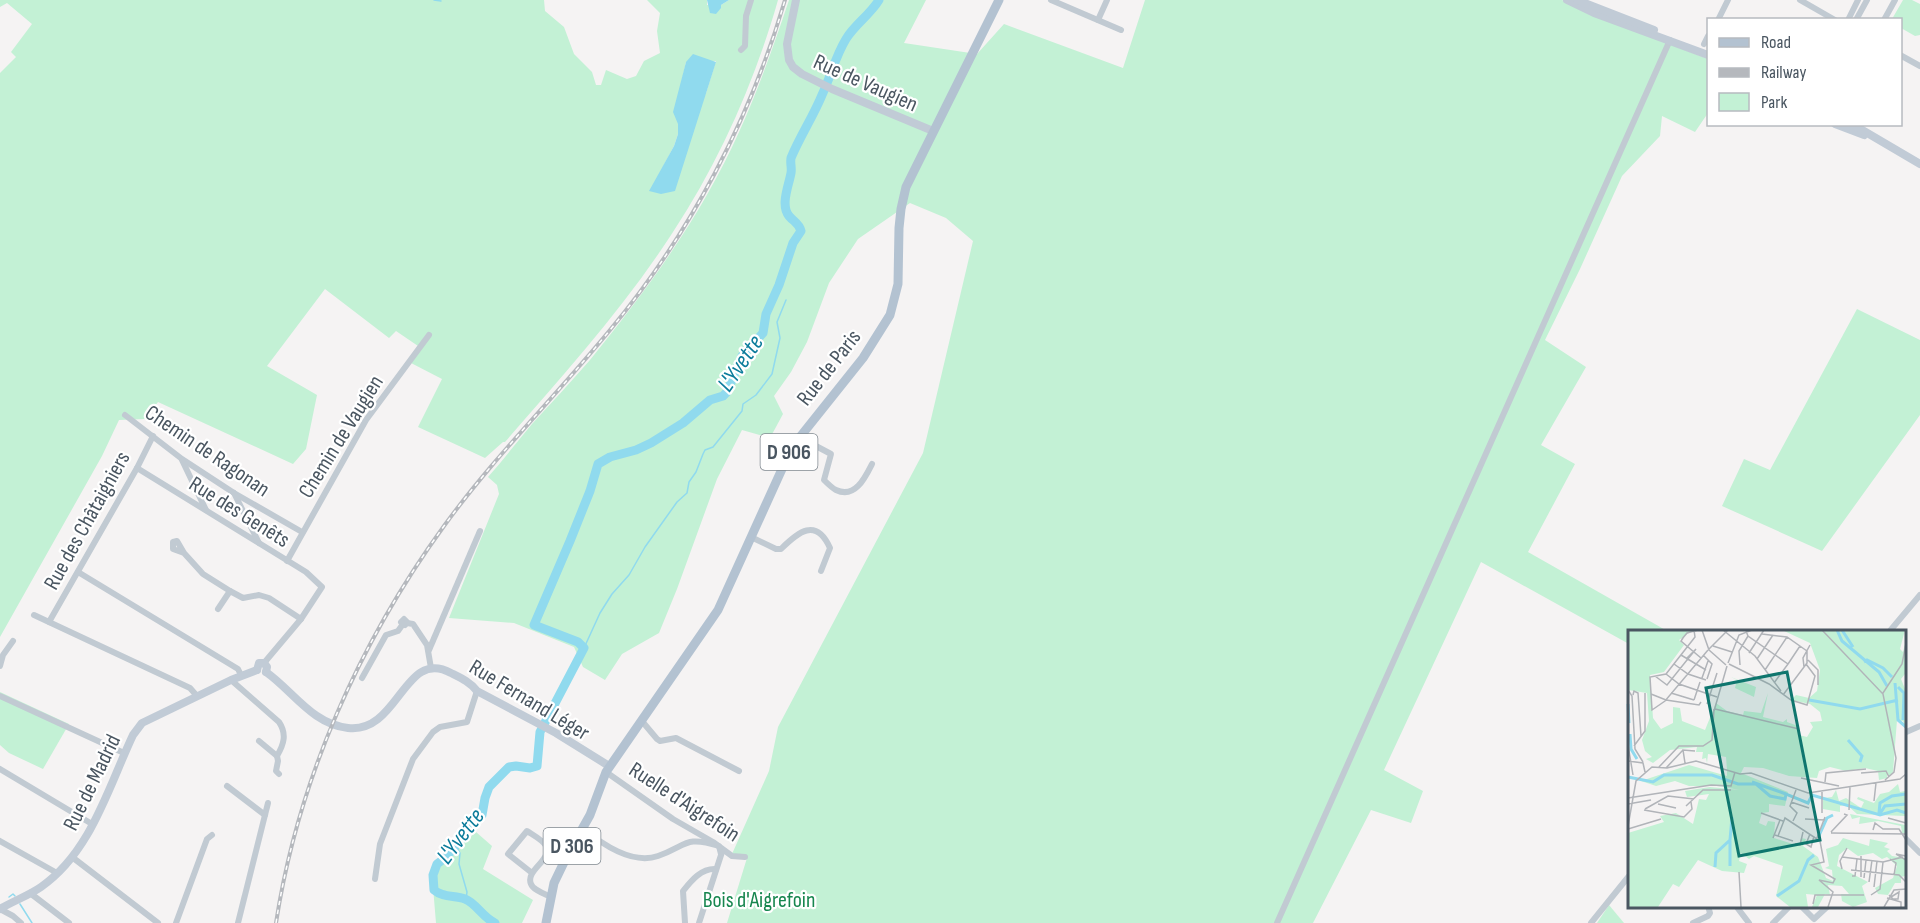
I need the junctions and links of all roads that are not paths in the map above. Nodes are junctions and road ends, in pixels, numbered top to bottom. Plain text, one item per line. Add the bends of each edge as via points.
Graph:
1 (751, 0) edge
2 (796, 0) edge
3 (999, 0) edge
4 (1051, 0) edge
5 (1107, 0) edge
6 (1567, 0) edge
7 (1577, 0) edge
8 (1728, 0) edge
9 (1800, 0) edge
10 (1858, 0) edge
11 (1867, 0) edge
12 (1895, 0) edge
13 (1719, 18) edge
14 (1832, 18) edge
15 (1849, 18) edge
16 (1857, 18) edge
17 (1885, 18) edge
18 (1098, 20) junction
19 (1121, 30) dead end
20 (1707, 38) edge
21 (1670, 40) junction
22 (1704, 44) dead end
23 (741, 50) dead end
24 (1707, 55) edge
25 (1902, 56) edge
26 (1920, 66) edge
27 (1840, 126) edge
28 (1854, 126) edge
29 (933, 131) junction
30 (1870, 137) junction
31 (1920, 164) edge
32 (429, 335) dead end
33 (125, 415) dead end
34 (153, 436) junction
35 (799, 436) junction
36 (182, 459) junction
37 (872, 464) dead end
38 (137, 468) junction
39 (234, 493) junction
40 (206, 510) junction
41 (480, 531) dead end
42 (302, 532) junction
43 (751, 537) junction
44 (260, 544) junction
45 (184, 553) dead end
46 (287, 561) junction
47 (821, 571) dead end
48 (78, 572) junction
49 (230, 591) junction
50 (1920, 595) edge
51 (218, 609) dead end
52 (34, 615) dead end
53 (301, 619) junction
54 (49, 622) junction
55 (1891, 630) edge
56 (13, 641) dead end
57 (429, 650) junction
58 (0, 666) edge
59 (262, 668) junction
60 (431, 668) junction
61 (241, 675) junction
62 (362, 678) dead end
63 (231, 680) junction
64 (477, 691) junction
65 (0, 696) edge
66 (197, 696) junction
67 (641, 720) junction
68 (1920, 726) edge
69 (1905, 733) edge
70 (259, 741) dead end
71 (124, 753) junction
72 (277, 756) junction
73 (0, 769) edge
74 (608, 769) junction
75 (739, 771) dead end
76 (279, 774) dead end
77 (227, 786) dead end
78 (268, 803) dead end
79 (265, 815) junction
80 (92, 824) junction
81 (582, 828) junction
82 (212, 835) dead end
83 (1905, 838) edge
84 (0, 841) edge
85 (721, 850) junction
86 (1920, 854) edge
87 (72, 857) junction
88 (745, 857) dead end
89 (716, 869) junction
90 (57, 873) junction
91 (532, 873) junction
92 (1628, 877) edge
93 (375, 879) dead end
94 (30, 893) junction
95 (550, 897) junction
96 (1709, 908) edge
97 (1738, 908) edge
98 (1788, 908) edge
99 (1803, 908) edge
100 (1826, 908) edge
101 (0, 909) edge
102 (21, 923) edge
103 (69, 923) edge
104 (158, 923) edge
105 (176, 923) edge
106 (238, 923) edge
107 (546, 923) edge
108 (685, 923) edge
109 (699, 923) edge
110 (1277, 923) edge
111 (1591, 923) edge
112 (1693, 923) edge
113 (1749, 923) edge
114 (1773, 923) edge

1 - 23 street via 745,46
2 - 29 street, Rue de Vaugien via 787,44 793,67 832,89
3 - 29 main road, Rue de Paris / D 906
4 - 18 street
5 - 18 street
6 - 21 street
7 - 21 street via 1646,26
8 - 13 street
9 - 14 street
10 - 15 street
11 - 16 street
12 - 17 street
18 - 19 street
20 - 22 street
21 - 24 street
21 - 110 street
25 - 26 street
27 - 30 street
28 - 30 street
29 - 35 main road, Rue de Paris / D 906 via 906,188 901,209 898,284 890,315 862,358
30 - 31 street
32 - 42 street, Chemin de Vaugien via 366,420
33 - 34 street, Chemin de Ragonan
34 - 36 street, Chemin de Ragonan
34 - 38 street, Rue des Châtaigniers
35 - 37 street via 831,453 824,480 836,490 848,492 857,488
35 - 43 main road, Rue de Paris / D 906
36 - 39 street, Chemin de Ragonan
36 - 40 street
38 - 40 street, Rue des Genêts
38 - 48 street, Rue des Châtaigniers
39 - 42 street, Chemin de Ragonan
39 - 44 street
40 - 44 street, Rue des Genêts
41 - 57 street
42 - 46 street, Chemin de Vaugien
43 - 47 street via 781,549 802,531 819,532 830,548
43 - 67 main road, Rue de Paris / D 906 via 718,610
44 - 46 street, Rue des Genêts
45 - 49 street via 203,574
46 - 53 street, Rue des Genêts via 322,587
48 - 54 street, Rue des Châtaigniers
48 - 61 street via 238,669
49 - 51 street
49 - 53 street via 243,598 270,598
50 - 55 street
52 - 54 street
53 - 59 street
54 - 66 street via 190,688
56 - 58 street
57 - 60 street
57 - 62 street via 413,624 405,624 386,635
59 - 60 street via 311,712 336,725 360,728 377,722 411,680
59 - 61 street, Rue de Madrid
60 - 64 street, Rue Fernand Léger via 447,670 471,683
61 - 63 street, Rue de Madrid
63 - 66 street, Rue de Madrid
63 - 72 street via 284,729
64 - 74 street, Rue Fernand Léger via 556,733
64 - 93 street via 467,722 440,727 412,759 380,844
65 - 71 street
66 - 71 street, Rue de Madrid via 142,723
67 - 74 main road, Rue de Paris / D 906
67 - 75 street via 660,741 676,738
68 - 69 street
70 - 72 street
71 - 80 street, Rue de Madrid
72 - 76 street
73 - 80 street
74 - 81 main road, D 306
74 - 85 street, Ruelle d'Aigrefoin
77 - 79 street
78 - 79 street
79 - 106 street
80 - 87 street, Rue de Madrid
81 - 85 street via 636,859 657,856 694,841
81 - 95 main road, D 306
82 - 105 street via 207,839
83 - 86 street
84 - 90 street
85 - 88 street, Ruelle d'Aigrefoin
85 - 89 street
87 - 90 street, Rue de Madrid
87 - 104 street
89 - 108 street via 702,872 683,891
89 - 109 street
90 - 94 street, Rue de Madrid
91 - 91 street via 544,858 546,848 527,831 508,854
91 - 95 street via 532,887
92 - 111 street
94 - 101 street, Rue de Madrid
94 - 103 street
95 - 107 main road, D 306
96 - 112 street via 1708,916
97 - 113 street
98 - 114 street
99 - 100 street via 1814,919
101 - 102 street

